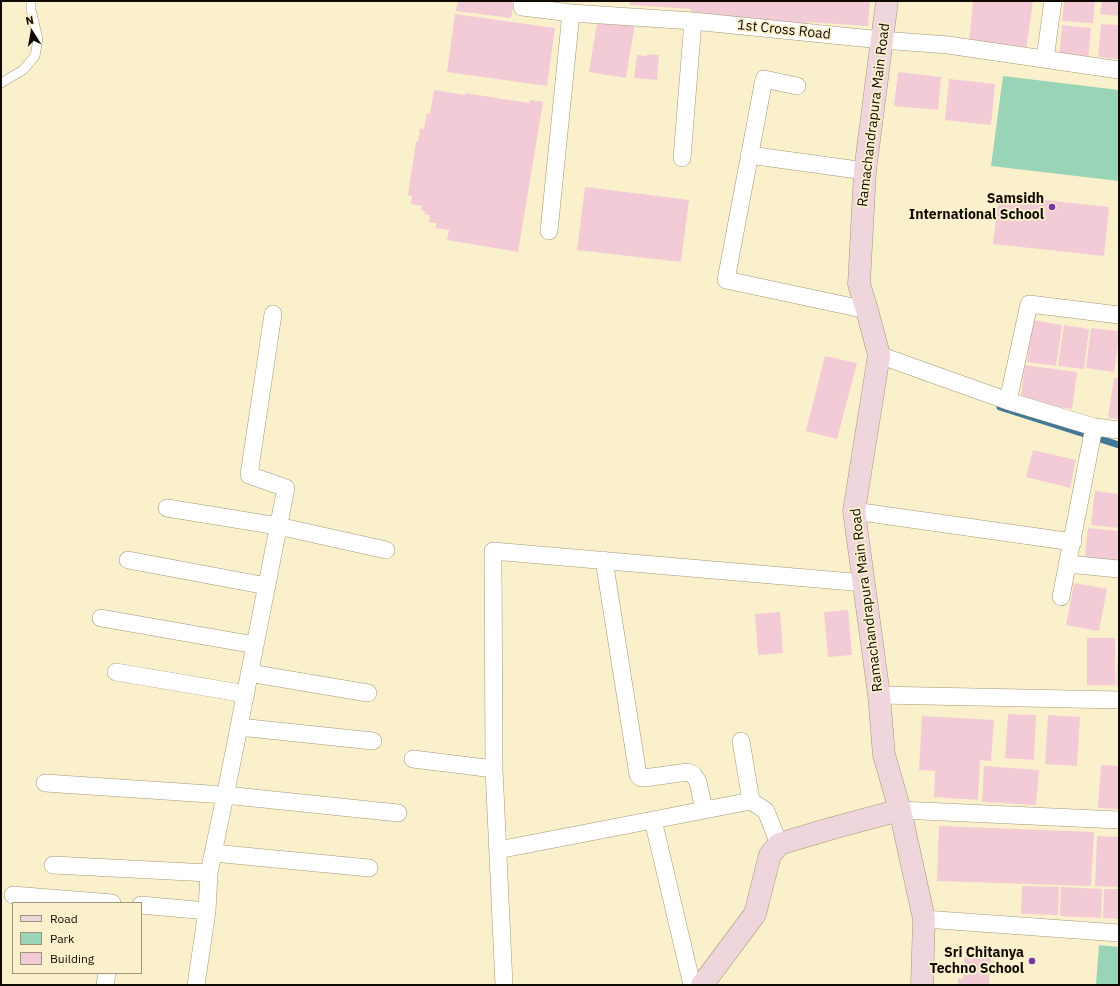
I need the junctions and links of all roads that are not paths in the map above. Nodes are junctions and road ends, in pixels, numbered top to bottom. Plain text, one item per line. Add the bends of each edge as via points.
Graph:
1 (31, 1) edge
2 (888, 1) edge
3 (1053, 1) edge
4 (522, 4) edge
5 (571, 13) junction
6 (693, 21) junction
7 (882, 40) junction
8 (1045, 59) junction
9 (1119, 70) edge
10 (1, 83) edge
11 (797, 86) dead end
12 (750, 155) junction
13 (682, 158) dead end
14 (865, 171) junction
15 (549, 231) dead end
16 (868, 310) junction
17 (274, 314) dead end
18 (1119, 315) edge
19 (879, 354) junction
20 (1008, 401) junction
21 (1094, 427) junction
22 (1119, 430) edge
23 (167, 508) dead end
24 (854, 511) junction
25 (278, 526) junction
26 (1073, 542) junction
27 (386, 550) dead end
28 (128, 560) dead end
29 (604, 560) junction
30 (1067, 564) junction
31 (1119, 569) edge
32 (864, 583) junction
33 (267, 586) junction
34 (1061, 597) dead end
35 (101, 618) dead end
36 (255, 645) junction
37 (116, 672) dead end
38 (250, 673) junction
39 (368, 693) dead end
40 (246, 694) junction
41 (879, 695) junction
42 (1119, 700) edge
43 (239, 726) junction
44 (373, 741) dead end
45 (741, 741) dead end
46 (413, 758) dead end
47 (494, 769) junction
48 (45, 783) dead end
49 (225, 795) junction
50 (751, 801) junction
51 (704, 810) junction
52 (900, 810) junction
53 (398, 813) dead end
54 (653, 820) junction
55 (1119, 820) edge
56 (779, 844) junction
57 (498, 850) junction
58 (213, 853) junction
59 (53, 865) dead end
60 (369, 868) dead end
61 (209, 873) junction
62 (13, 895) dead end
63 (82, 902) edge
64 (142, 905) edge
65 (207, 911) junction
66 (924, 919) junction
67 (1119, 933) edge
68 (106, 974) edge
69 (105, 985) edge
70 (196, 985) edge
71 (504, 985) edge
72 (692, 985) edge
73 (702, 985) edge
74 (922, 985) edge

1 - 10 lane via 30,10 38,39 35,56 23,70
2 - 7 street, Ramachandrapura Main Road
3 - 8 street
4 - 5 street, 1st Cross Road
5 - 6 street, 1st Cross Road
5 - 15 street
6 - 7 street, 1st Cross Road
6 - 13 street
7 - 8 street, 1st Cross Road via 948,45
7 - 14 street, Ramachandrapura Main Road
8 - 9 street, 1st Cross Road
11 - 12 street via 764,79
12 - 14 street
12 - 16 street via 726,280
14 - 16 street, Ramachandrapura Main Road via 859,284
16 - 19 street, Ramachandrapura Main Road
17 - 25 street via 249,475 286,488
18 - 20 street via 1029,304
19 - 20 street
19 - 24 street, Ramachandrapura Main Road
20 - 21 street
21 - 22 street
21 - 26 street
23 - 25 street
24 - 26 street
24 - 32 street, Ramachandrapura Main Road
25 - 27 street
25 - 33 street
26 - 30 street
28 - 33 street
29 - 32 street
29 - 47 street via 493,551
29 - 51 street via 638,775 644,778 688,772 693,774 698,782
30 - 31 street
30 - 34 street
32 - 41 street, Ramachandrapura Main Road
33 - 36 street
35 - 36 street
36 - 38 street
37 - 40 street
38 - 39 street
38 - 40 street
40 - 43 street
41 - 42 street
41 - 52 street, Ramachandrapura Main Road via 884,755
43 - 44 street
43 - 49 street
45 - 50 street
46 - 47 street
47 - 57 street
48 - 49 street
49 - 53 street
49 - 58 street
50 - 51 street
50 - 56 street via 766,811
51 - 54 street
52 - 55 street
52 - 56 street
52 - 66 street, Ramachandrapura Main Road
54 - 57 street
54 - 72 street
56 - 73 street via 770,855 756,914
57 - 71 street
58 - 60 street
58 - 61 street
59 - 61 street
61 - 65 street
62 - 63 street
64 - 65 street
65 - 70 street
66 - 67 street
66 - 74 street, Ramachandrapura Main Road
68 - 69 street

